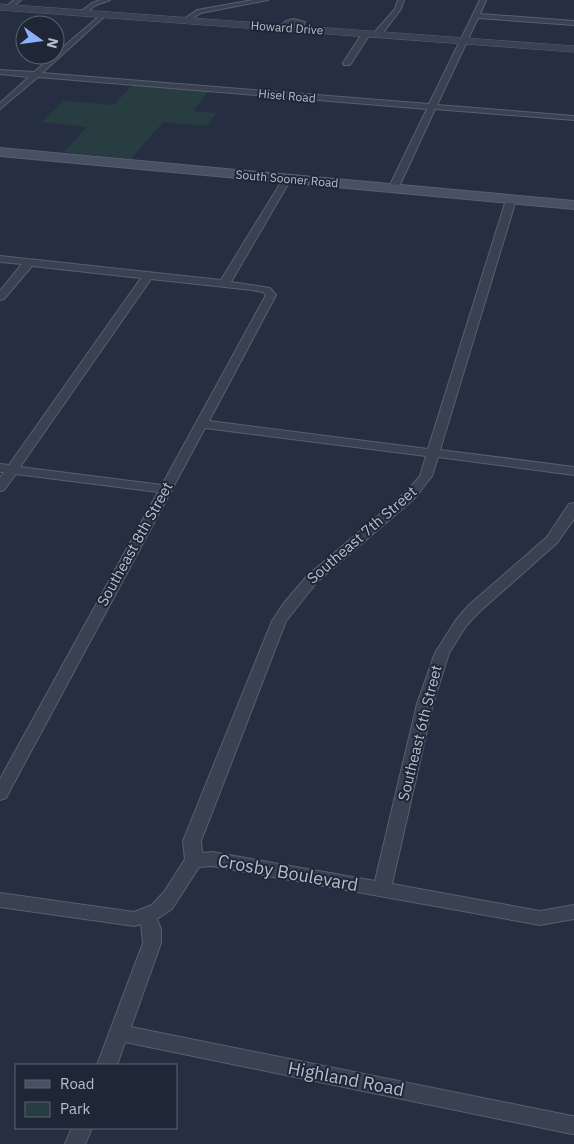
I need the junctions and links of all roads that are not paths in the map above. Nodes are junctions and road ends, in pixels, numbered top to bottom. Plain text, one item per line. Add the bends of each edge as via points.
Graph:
1 (18, 0) edge
2 (107, 0) edge
3 (264, 0) edge
4 (401, 0) edge
5 (483, 0) edge
6 (5, 7) edge
7 (82, 13) junction
8 (104, 14) junction
9 (475, 16) junction
10 (185, 21) junction
11 (574, 23) edge
12 (366, 34) junction
13 (377, 35) junction
14 (464, 41) junction
15 (574, 49) edge
16 (347, 63) dead end
17 (0, 72) edge
18 (35, 75) junction
19 (0, 107) edge
20 (431, 107) junction
21 (574, 118) edge
22 (0, 152) edge
23 (287, 179) junction
24 (392, 189) junction
25 (511, 200) junction
26 (574, 205) edge
27 (0, 259) edge
28 (30, 263) junction
29 (147, 277) junction
30 (224, 284) junction
31 (0, 297) edge
32 (202, 424) junction
33 (434, 453) junction
34 (6, 469) edge
35 (574, 472) edge
36 (0, 487) edge
37 (165, 489) junction
38 (574, 507) edge
39 (0, 794) edge
40 (194, 861) junction
41 (382, 890) junction
42 (0, 900) edge
43 (574, 912) edge
44 (147, 916) junction
45 (121, 1033) junction
46 (107, 1064) edge
47 (572, 1125) dead end
48 (82, 1129) edge
49 (75, 1144) edge

1 - 6 street
2 - 7 street
3 - 10 street via 199,12
4 - 13 street via 398,9
5 - 9 street
6 - 7 street, Howard Drive
7 - 8 street, Howard Drive
8 - 10 street, Howard Drive
8 - 18 street
9 - 11 street
9 - 14 street
10 - 12 street, Howard Drive
12 - 13 street, Howard Drive
12 - 16 street
13 - 14 street, Howard Drive
14 - 15 street, Howard Drive
14 - 20 street
17 - 18 street, Hisel Road
18 - 19 street
18 - 20 street, Hisel Road
20 - 21 street, Hisel Road
20 - 24 street
22 - 23 main road, South Sooner Road
23 - 24 main road, South Sooner Road
23 - 30 street
24 - 25 main road, South Sooner Road
25 - 26 main road, South Sooner Road
25 - 33 street, Southeast 7th Street
27 - 28 street
28 - 29 street
28 - 31 street
29 - 30 street
29 - 34 street
30 - 32 street, Southeast 8th Street via 266,290 270,294
32 - 33 street
32 - 37 street, Southeast 8th Street
33 - 35 street
33 - 40 street, Southeast 7th Street via 426,476 406,501 320,571 289,604 279,621 192,841
34 - 36 street
34 - 37 street
37 - 39 street, Southeast 8th Street
38 - 41 street, Southeast 6th Street via 546,545 462,622 438,658
40 - 41 street, Crosby Boulevard via 212,859
40 - 44 street via 184,870 172,898 162,909
41 - 43 street, Crosby Boulevard via 540,918
42 - 44 street via 134,919
44 - 45 street via 152,929 152,943
45 - 46 street
45 - 47 street, Highland Road
48 - 49 street

